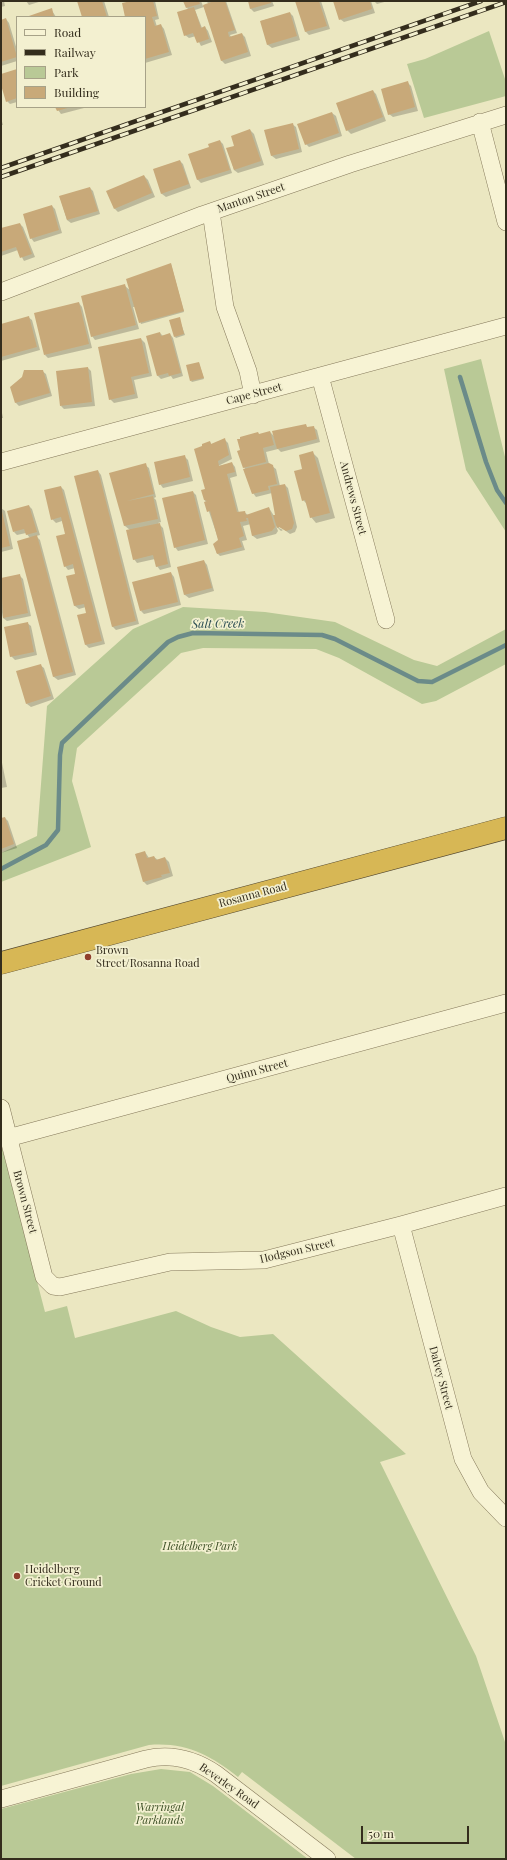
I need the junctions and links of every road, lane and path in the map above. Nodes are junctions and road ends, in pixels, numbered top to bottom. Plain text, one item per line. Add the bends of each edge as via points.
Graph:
1 (506, 115) edge
2 (480, 122) junction
3 (211, 212) junction
4 (506, 222) edge
5 (1, 292) edge
6 (506, 326) edge
7 (320, 376) junction
8 (253, 395) junction
9 (1, 462) edge
10 (386, 620) dead end
11 (506, 828) edge
12 (1, 963) edge
13 (506, 1003) edge
14 (1, 1108) edge
15 (8, 1138) junction
16 (506, 1196) edge
17 (401, 1226) junction
18 (60, 1287) joint
19 (506, 1518) edge
20 (1, 1799) edge
21 (327, 1859) edge

1 - 2 street, Manton Street
2 - 3 street, Manton Street
2 - 4 street
3 - 5 street, Manton Street
3 - 8 street via 225,307 248,371
6 - 7 street, Cape Street
7 - 8 street, Cape Street
7 - 10 street, Andrews Street
8 - 9 street, Cape Street
11 - 12 highway, Rosanna Road
13 - 15 street, Quinn Street
14 - 15 street, Brown Street
15 - 18 street, Brown Street via 44,1277 53,1286
16 - 17 street, Hodgson Street
17 - 18 street, Hodgson Street via 264,1260 170,1262
17 - 19 street, Dalvey Street via 463,1459 481,1492
20 - 21 street, Beverley Road via 146,1759 164,1756 183,1758 216,1774

